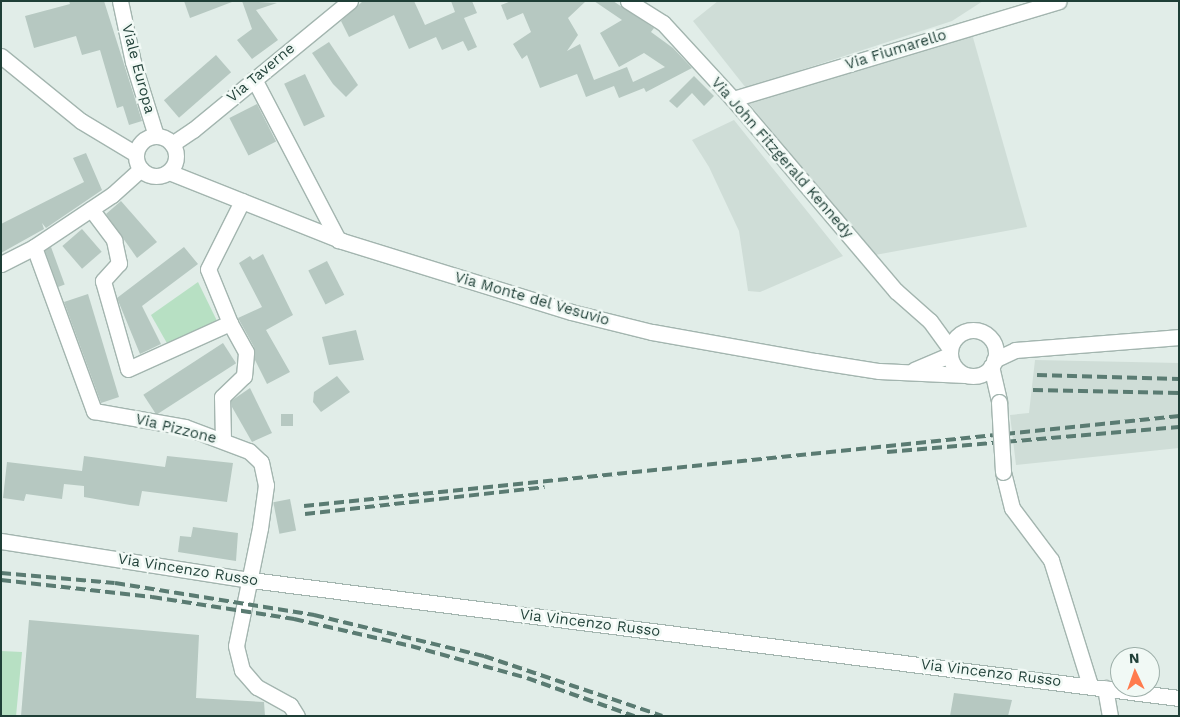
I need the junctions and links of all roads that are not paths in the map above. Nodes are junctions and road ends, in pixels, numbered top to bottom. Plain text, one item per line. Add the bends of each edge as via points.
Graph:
1 (120, 1) edge
2 (350, 1) edge
3 (628, 1) edge
4 (1059, 1) edge
5 (1, 56) edge
6 (254, 78) junction
7 (733, 99) junction
8 (156, 136) junction
9 (172, 144) junction
10 (136, 154) junction
11 (141, 169) junction
12 (169, 172) junction
13 (242, 201) junction
14 (91, 209) junction
15 (338, 240) junction
16 (34, 247) junction
17 (1, 264) edge
18 (930, 320) junction
19 (230, 323) junction
20 (970, 331) junction
21 (1179, 337) edge
22 (990, 339) junction
23 (1157, 339) junction
24 (1179, 348) edge
25 (1015, 350) junction
26 (950, 352) junction
27 (993, 363) junction
28 (910, 372) junction
29 (969, 376) junction
30 (998, 398) junction
31 (223, 440) junction
32 (1, 541) edge
33 (252, 580) junction
34 (1090, 686) junction
35 (1105, 688) junction
36 (1179, 698) edge
37 (296, 716) edge
38 (1110, 716) edge

1 - 8 street, Viale Europa
2 - 6 street, Via Taverne
3 - 7 street, Via John Fitzgerald Kennedy via 663,23
4 - 7 street, Via Fiumarello
5 - 10 street via 81,121
6 - 9 street, Via Taverne via 194,130
6 - 15 street
7 - 18 street, Via John Fitzgerald Kennedy via 896,291
8 - 9 street
8 - 10 street via 141,143
9 - 12 street via 176,158
10 - 11 street
11 - 12 street via 156,176
11 - 14 street
12 - 13 street, Via Monte del Vesuvio
13 - 15 street, Via Monte del Vesuvio
13 - 19 street via 208,269
14 - 16 street
14 - 19 street via 114,240 119,263 103,281 128,369
15 - 28 street, Via Monte del Vesuvio via 491,289 652,332 815,361
16 - 17 street
16 - 31 street, Via Pizzone via 94,411 185,428
18 - 20 street, Via John Fitzgerald Kennedy
18 - 26 street, Via John Fitzgerald Kennedy
19 - 31 street via 246,352 244,376 222,397
20 - 22 street
20 - 26 street, Via Monte del Vesuvio via 957,337
21 - 23 street
22 - 25 street
22 - 27 street
23 - 24 street
23 - 25 street
25 - 27 street
26 - 28 street, Via Monte del Vesuvio
26 - 29 street via 955,367
27 - 29 street via 986,372
27 - 30 street
28 - 29 street, Via Monte del Vesuvio
29 - 30 street
30 - 34 street, bridge via 1003,472 1012,508 1051,560
31 - 33 street, Via Pizzone via 249,451 262,462 266,485
32 - 33 street, Via Vincenzo Russo
33 - 34 street, Via Vincenzo Russo
33 - 37 street, Via Pizzone via 236,646 242,670 257,688 290,705
34 - 35 street, Via Vincenzo Russo
35 - 36 street, Via Vincenzo Russo
35 - 38 street

